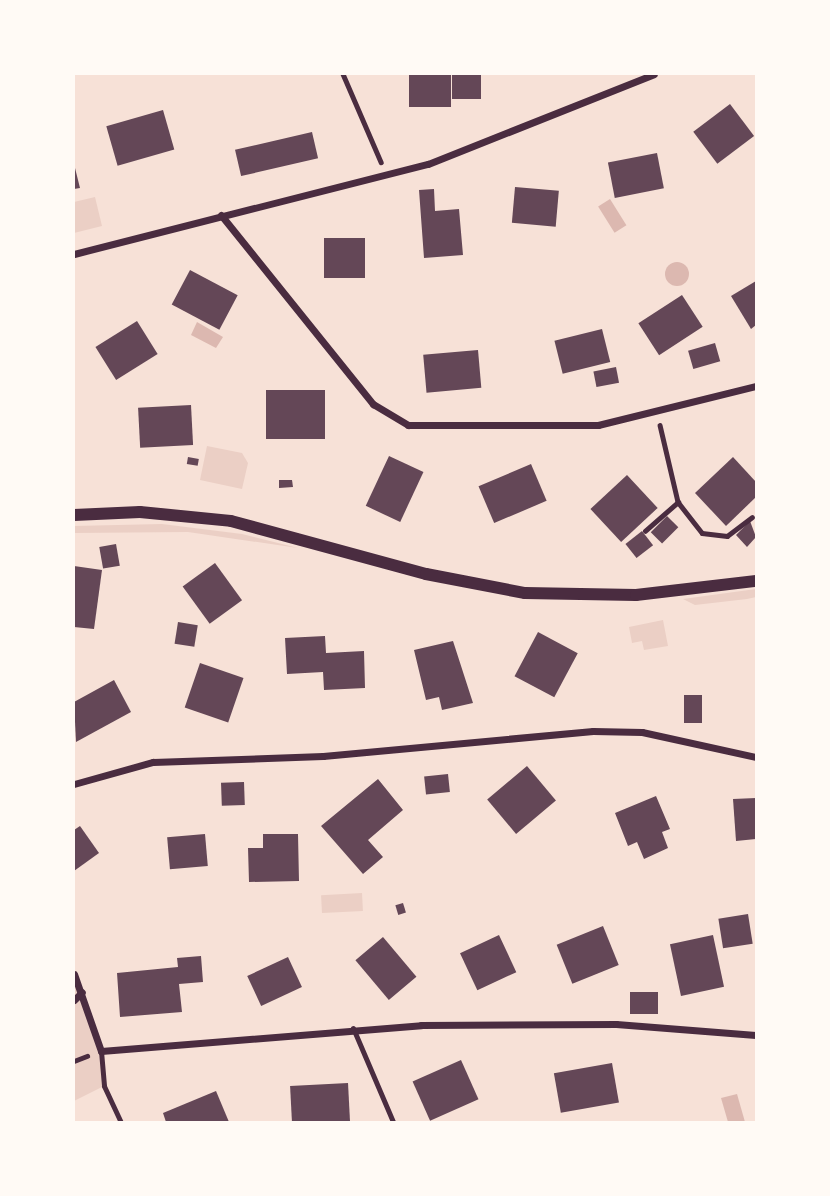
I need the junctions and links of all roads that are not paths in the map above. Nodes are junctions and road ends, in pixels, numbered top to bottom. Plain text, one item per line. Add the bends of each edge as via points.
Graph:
1 (654, 74) edge
2 (221, 215) junction
3 (74, 254) edge
4 (757, 386) edge
5 (74, 516) edge
6 (757, 581) edge
7 (757, 757) edge
8 (74, 784) edge
9 (74, 974) edge
10 (82, 992) junction
11 (74, 1000) edge
12 (353, 1028) junction
13 (757, 1035) edge
14 (101, 1051) junction
15 (121, 1122) edge
16 (393, 1122) edge

1 - 2 street via 387,176
2 - 3 street
2 - 4 street via 288,304 395,421 419,428 561,428 658,414
5 - 6 street via 140,512 231,521 426,574 525,593 636,594
7 - 8 street via 642,732 593,731 334,755 153,762
9 - 10 street
10 - 11 street
10 - 14 street
12 - 13 street via 616,1024
12 - 14 street
12 - 16 lane
14 - 15 lane via 104,1086

